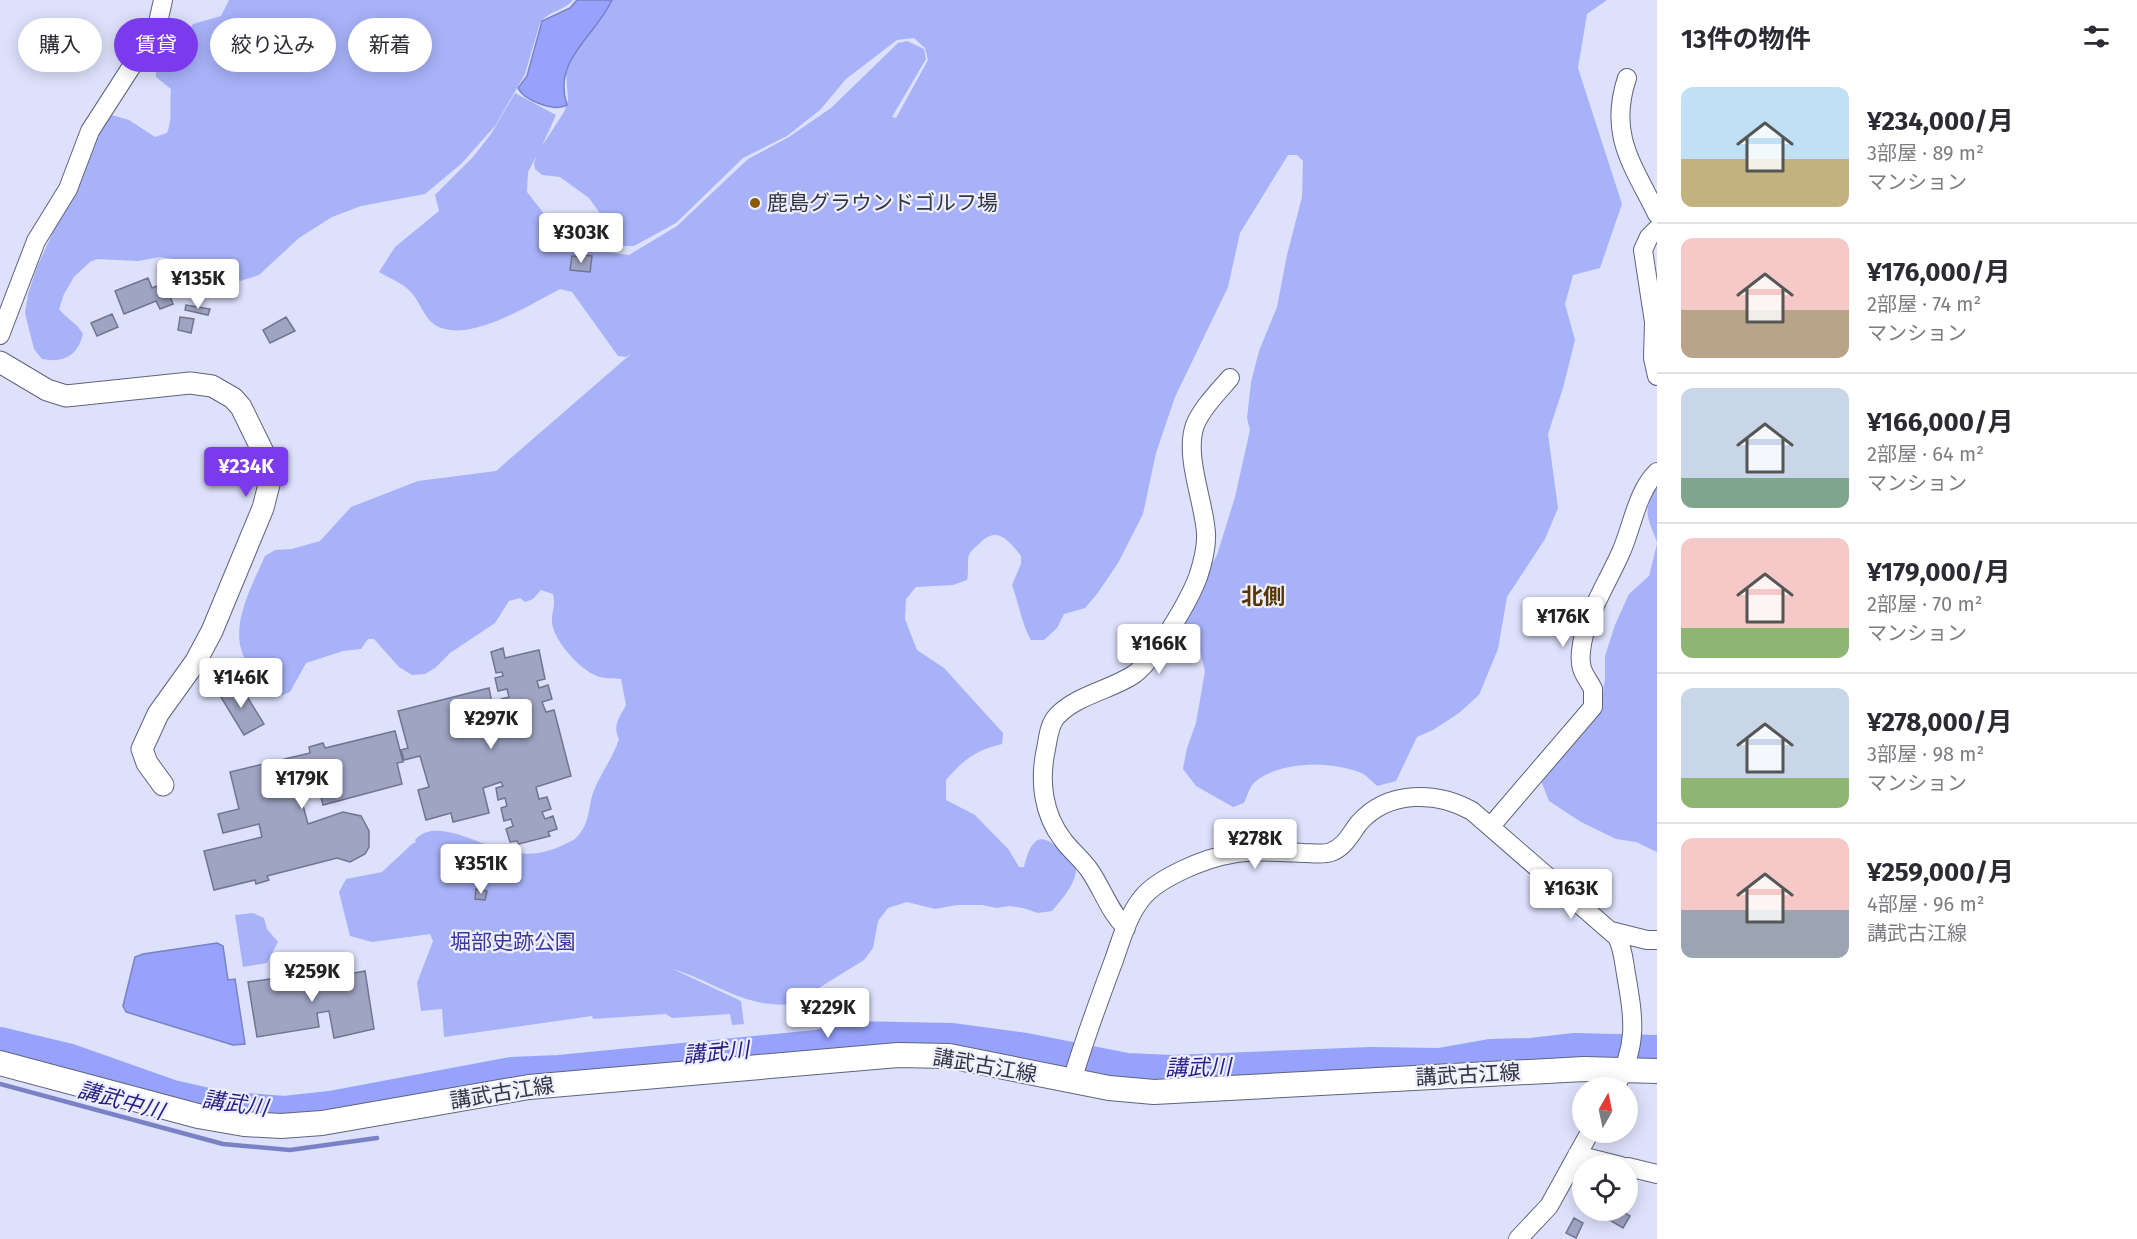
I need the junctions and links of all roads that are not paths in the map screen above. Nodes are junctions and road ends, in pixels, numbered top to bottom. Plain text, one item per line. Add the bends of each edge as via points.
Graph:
1 (163, 0) edge
2 (1627, 78) dead end
3 (1657, 214) edge
4 (1657, 229) edge
5 (0, 335) edge
6 (0, 362) edge
7 (1657, 376) edge
8 (1230, 378) dead end
9 (1657, 472) edge
10 (163, 785) dead end
11 (1491, 826) junction
12 (1126, 928) junction
13 (1611, 931) junction
14 (1657, 940) edge
15 (0, 1063) edge
16 (1623, 1071) edge
17 (1657, 1071) edge
18 (1074, 1076) junction
19 (1584, 1143) edge
20 (1578, 1155) edge
21 (1572, 1166) edge
22 (1638, 1169) edge
23 (1657, 1174) edge
24 (1524, 1237) edge

1 - 5 street via 158,27 90,131 68,189 36,241
2 - 3 street via 1619,107 1623,139 1635,175
4 - 7 street via 1643,250
6 - 10 street via 47,390 66,396 190,383 212,386 241,407 267,460 271,477 263,508 212,631 158,714 142,749
8 - 12 street via 1195,425 1191,442 1206,533 1205,555 1197,580 1145,664 1135,674 1057,716 1045,752 1043,787 1050,818 1064,842 1088,868 1114,916
9 - 11 street via 1605,584 1581,650 1584,677 1593,689 1593,707
11 - 12 street via 1472,811 1451,802 1421,796 1393,800 1365,817 1343,844 1329,853 1246,852 1200,863 1147,893
11 - 13 street
12 - 18 street
13 - 14 street
13 - 16 street via 1620,942 1633,1019
15 - 18 main road, 講武古江線 via 198,1116 281,1126 322,1123 529,1087 898,1055 949,1056
16 - 17 main road, 講武古江線
16 - 18 main road, 講武古江線 via 1197,1092 1154,1092
19 - 20 street
21 - 24 street via 1549,1206
22 - 23 street

